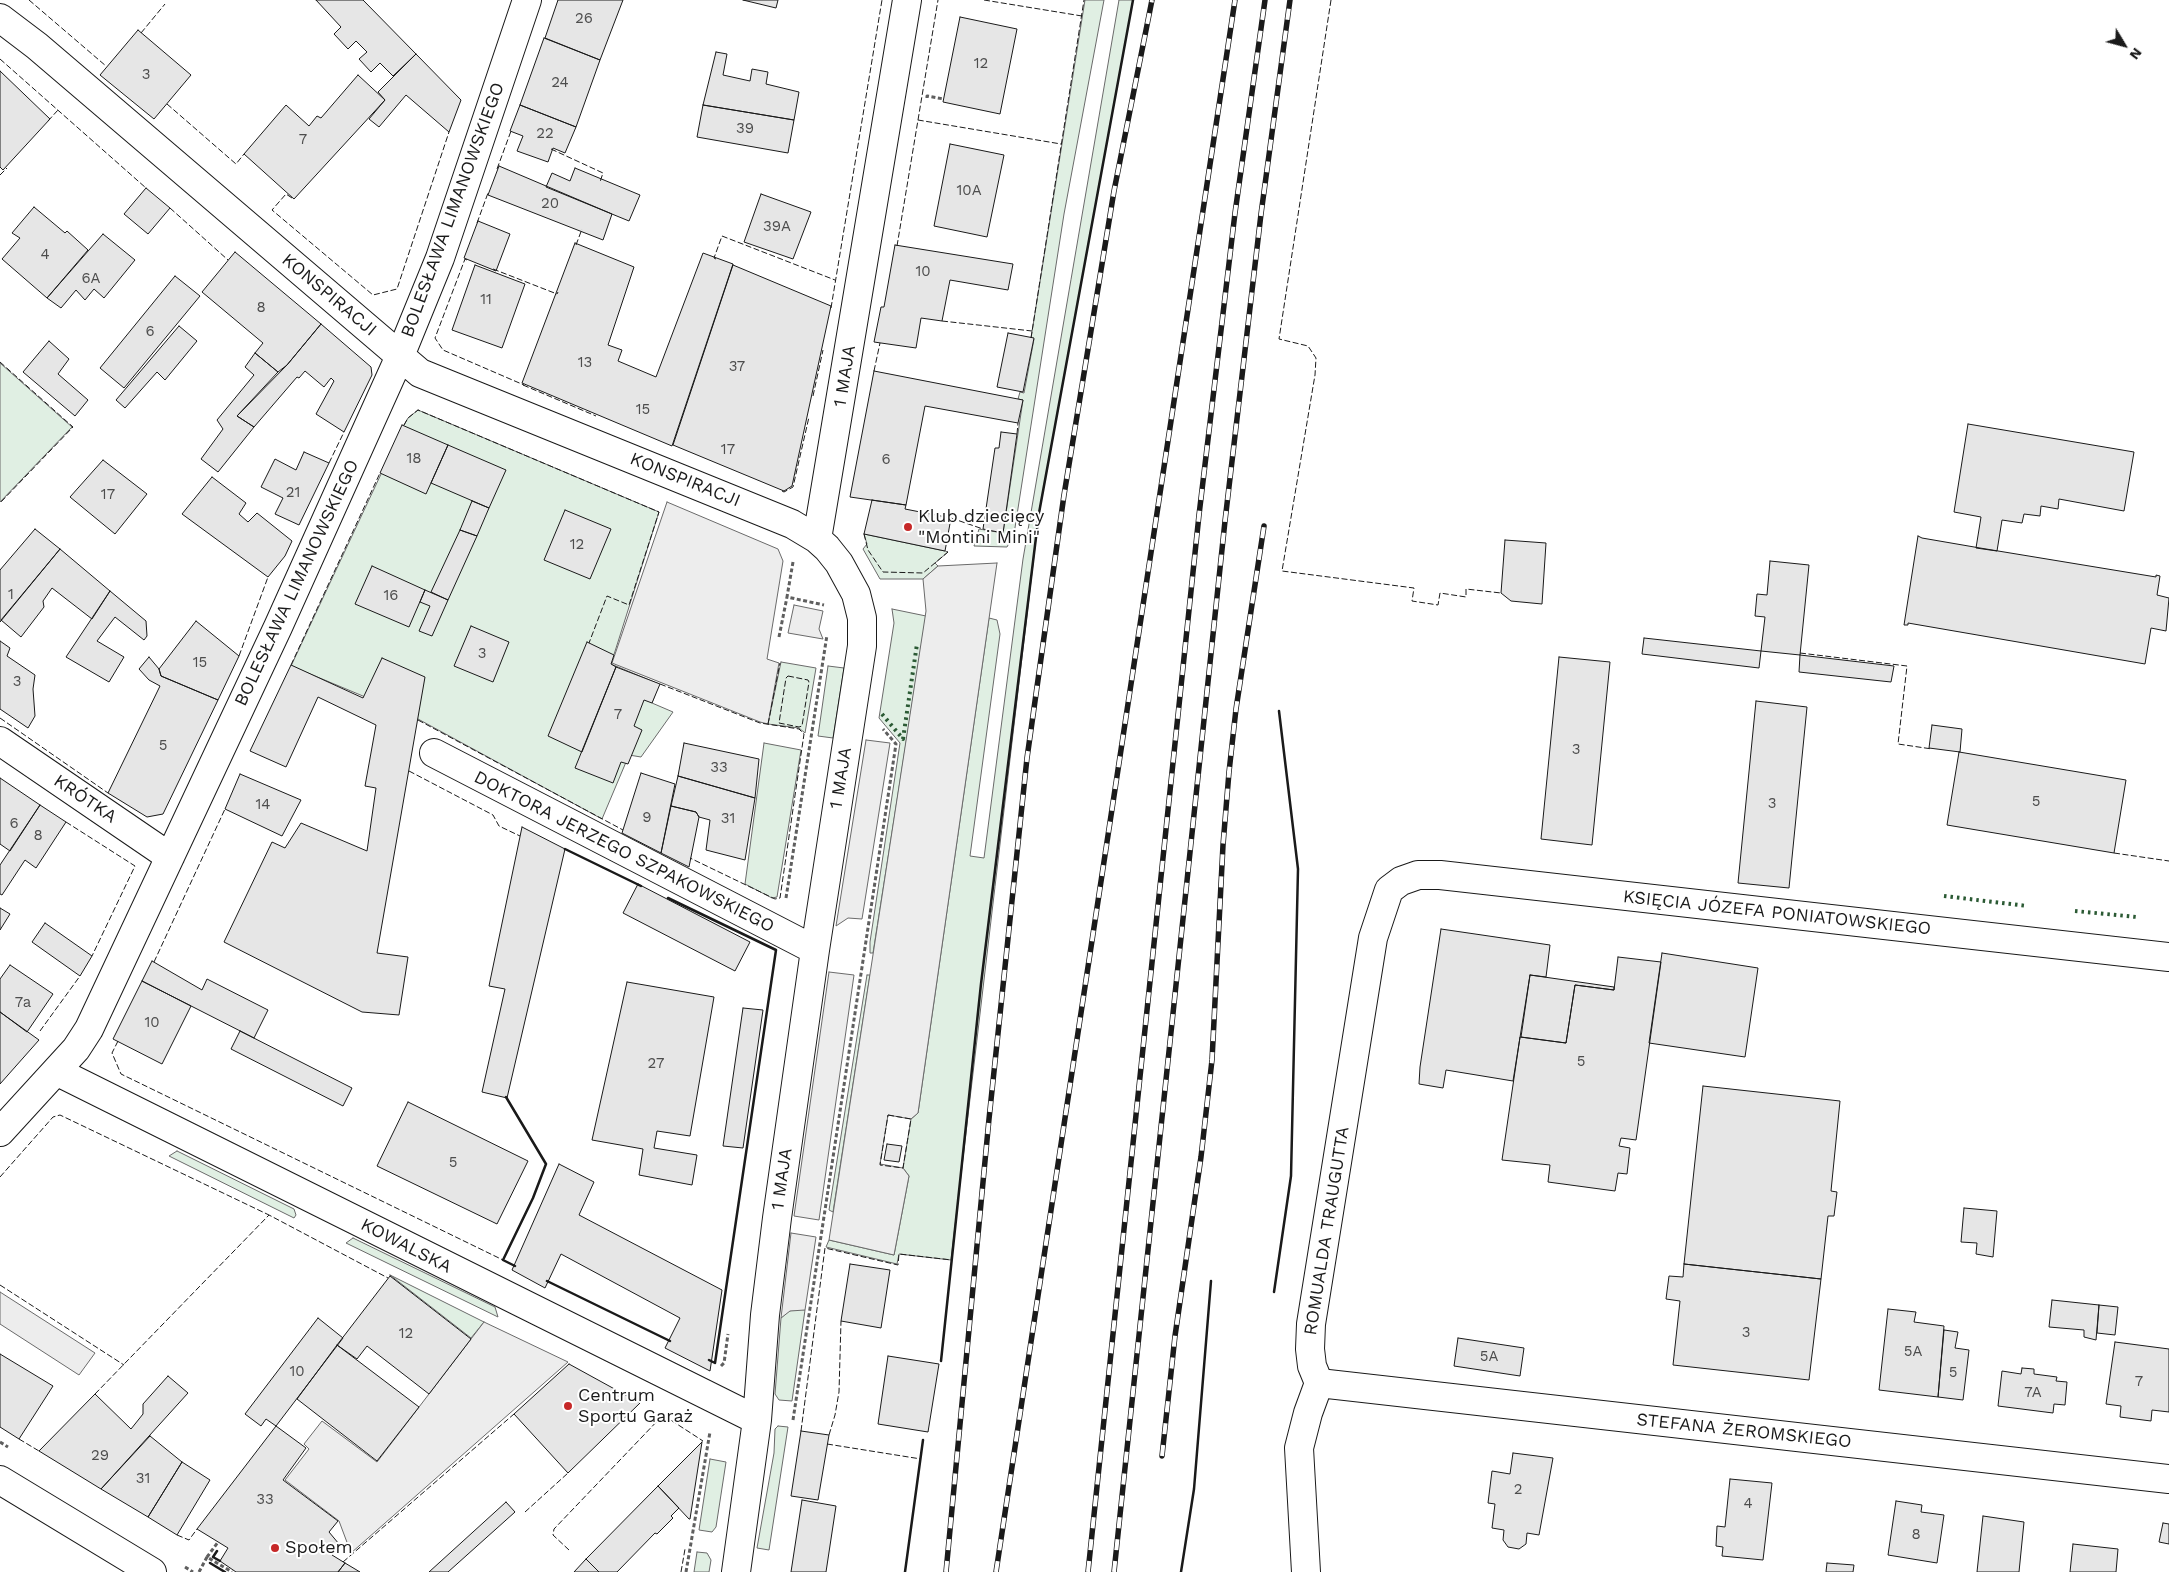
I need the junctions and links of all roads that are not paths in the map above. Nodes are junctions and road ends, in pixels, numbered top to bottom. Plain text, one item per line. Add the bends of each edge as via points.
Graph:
1 (527, 0) edge
2 (907, 0) edge
3 (0, 18) edge
4 (400, 356) junction
5 (817, 539) junction
6 (0, 741) edge
7 (434, 753) dead end
8 (170, 857) junction
9 (1388, 890) joint
10 (815, 950) junction
11 (2169, 957) edge
12 (56, 1071) junction
13 (0, 1132) edge
14 (1319, 1383) junction
15 (757, 1420) junction
16 (0, 1480) edge
17 (2169, 1480) edge
18 (152, 1572) edge
19 (736, 1572) edge
20 (1306, 1572) edge

1 - 4 street, BOLESŁAWA LIMANOWSKIEGO via 440,258
2 - 5 street, 1 MAJA
3 - 4 street, KONSPIRACJI
4 - 5 street, KONSPIRACJI via 420,373 769,514
4 - 8 street, BOLESŁAWA LIMANOWSKIEGO
5 - 10 street, 1 MAJA via 840,563 856,594 862,618 862,646
6 - 8 street, KRÓTKA
7 - 10 street, DOKTORA JERZEGO SZPAKOWSKIEGO
8 - 12 street, BOLESŁAWA LIMANOWSKIEGO via 89,1029
9 - 11 street, KSIĘCIA JÓZEFA PONIATOWSKIEGO via 1418,875 1440,875
9 - 14 street, ROMUALDA TRAUGUTTA via 1373,938 1311,1324 1312,1366
10 - 15 street, 1 MAJA via 765,1315
12 - 13 street, BOLESŁAWA LIMANOWSKIEGO
12 - 15 street, KOWALSKA
14 - 17 street, STEFANA ŻEROMSKIEGO
14 - 20 street via 1299,1448
15 - 19 street, 1 MAJA
16 - 18 street

